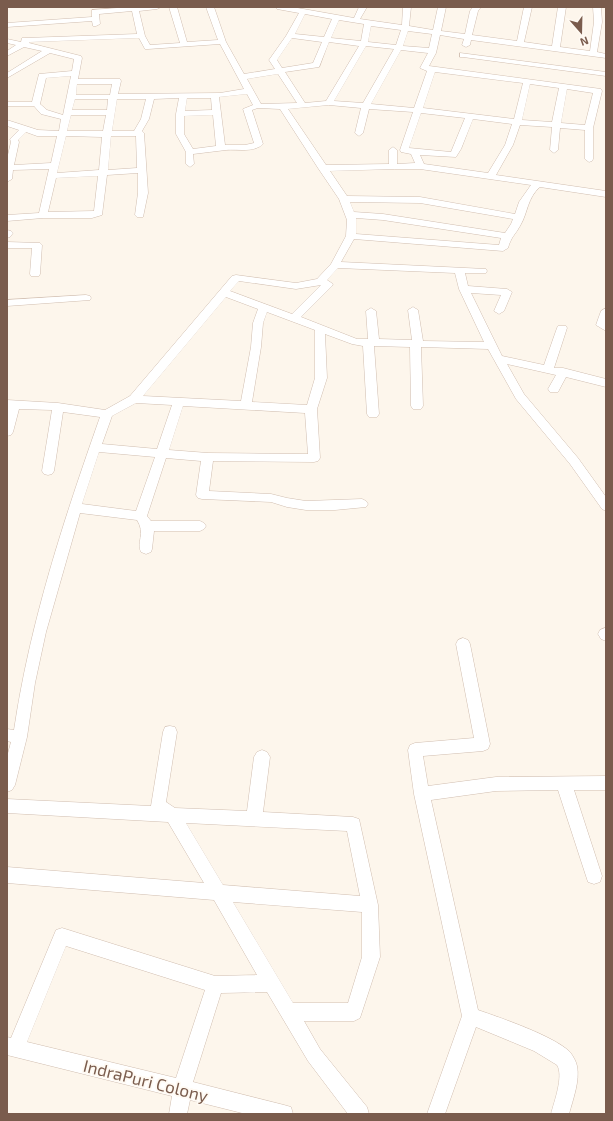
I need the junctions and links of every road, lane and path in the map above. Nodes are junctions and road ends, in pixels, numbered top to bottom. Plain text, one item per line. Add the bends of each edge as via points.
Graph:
1 (157, 7) edge
2 (173, 7) edge
3 (210, 7) edge
4 (280, 7) edge
5 (363, 7) edge
6 (407, 7) edge
7 (442, 7) edge
8 (477, 7) edge
9 (528, 7) edge
10 (562, 7) edge
11 (597, 7) edge
12 (135, 8) edge
13 (303, 11) junction
14 (94, 13) edge
15 (336, 17) junction
16 (356, 21) junction
17 (368, 23) junction
18 (7, 25) edge
19 (405, 28) junction
20 (436, 33) junction
21 (141, 36) junction
22 (290, 36) junction
23 (98, 37) junction
24 (468, 37) junction
25 (77, 38) junction
26 (327, 39) junction
27 (9, 41) edge
28 (26, 42) junction
29 (222, 42) junction
30 (364, 43) junction
31 (184, 44) junction
32 (520, 44) junction
33 (400, 47) junction
34 (556, 48) junction
35 (69, 50) junction
36 (48, 51) junction
37 (432, 51) junction
38 (7, 54) edge
39 (593, 54) junction
40 (606, 56) edge
41 (460, 64) junction
42 (432, 69) junction
43 (281, 71) junction
44 (75, 73) junction
45 (606, 74) edge
46 (7, 76) edge
47 (242, 77) junction
48 (527, 81) junction
49 (74, 82) junction
50 (562, 86) junction
51 (249, 91) junction
52 (151, 96) junction
53 (184, 96) junction
54 (215, 96) junction
55 (71, 97) junction
56 (113, 97) junction
57 (329, 103) junction
58 (7, 104) edge
59 (36, 104) junction
60 (302, 105) junction
61 (366, 105) junction
62 (258, 106) junction
63 (283, 107) junction
64 (418, 110) junction
65 (111, 112) junction
66 (216, 112) junction
67 (180, 114) junction
68 (66, 116) junction
69 (470, 116) junction
70 (517, 122) junction
71 (7, 123) edge
72 (556, 125) junction
73 (589, 128) junction
74 (25, 129) junction
75 (137, 133) junction
76 (359, 133) dead end
77 (62, 134) junction
78 (107, 134) junction
79 (10, 139) edge
80 (221, 148) junction
81 (393, 150) dead end
82 (554, 150) dead end
83 (190, 152) junction
84 (415, 152) junction
85 (589, 159) dead end
86 (190, 164) dead end
87 (54, 166) junction
88 (420, 166) junction
89 (393, 167) junction
90 (9, 168) junction
91 (322, 168) junction
92 (142, 170) junction
93 (103, 173) junction
94 (52, 176) junction
95 (490, 177) junction
96 (7, 179) edge
97 (538, 184) junction
98 (606, 194) edge
99 (344, 199) junction
100 (43, 215) junction
101 (140, 215) dead end
102 (350, 215) junction
103 (518, 217) junction
104 (7, 218) edge
105 (352, 236) junction
106 (507, 236) junction
107 (7, 245) edge
108 (335, 265) junction
109 (459, 270) junction
110 (482, 271) dead end
111 (35, 274) dead end
112 (320, 281) junction
113 (464, 289) junction
114 (223, 292) junction
115 (86, 298) dead end
116 (7, 303) edge
117 (263, 308) junction
118 (413, 310) dead end
119 (606, 310) edge
120 (371, 311) dead end
121 (499, 311) dead end
122 (293, 319) junction
123 (562, 328) dead end
124 (606, 328) edge
125 (320, 329) junction
126 (371, 342) junction
127 (416, 344) junction
128 (491, 346) junction
129 (500, 359) junction
130 (548, 369) junction
131 (563, 372) junction
132 (606, 383) edge
133 (554, 389) dead end
134 (134, 399) junction
135 (179, 401) junction
136 (11, 404) edge
137 (246, 405) junction
138 (418, 406) dead end
139 (58, 407) junction
140 (311, 409) junction
141 (107, 414) junction
142 (373, 414) dead end
143 (7, 432) edge
144 (95, 448) junction
145 (161, 453) junction
146 (208, 457) junction
147 (48, 471) dead end
148 (362, 504) dead end
149 (606, 506) edge
150 (75, 508) junction
151 (145, 521) junction
152 (200, 526) dead end
153 (146, 549) dead end
154 (463, 644) dead end
155 (170, 732) dead end
156 (14, 736) edge
157 (262, 757) dead end
158 (606, 783) edge
159 (564, 784) junction
160 (7, 785) edge
161 (422, 794) junction
162 (7, 806) edge
163 (173, 815) junction
164 (254, 818) junction
165 (7, 875) edge
166 (594, 876) dead end
167 (218, 893) junction
168 (370, 905) junction
169 (272, 983) junction
170 (215, 985) junction
171 (289, 1012) junction
172 (471, 1016) junction
173 (11, 1047) edge
174 (182, 1089) junction
175 (178, 1114) edge
176 (284, 1114) edge
177 (360, 1114) edge
178 (436, 1114) edge
179 (560, 1114) edge

1 - 12 street
2 - 31 street
3 - 29 street
4 - 13 street
5 - 16 street
6 - 19 street
7 - 20 street
8 - 24 street
9 - 32 street
10 - 34 street
11 - 39 street via 598,22
12 - 14 street
12 - 21 street
13 - 15 street
13 - 22 street
14 - 18 street
14 - 23 street
15 - 16 street
15 - 26 street
16 - 17 street
17 - 19 street
17 - 30 street
19 - 20 street
19 - 33 street
20 - 24 street
20 - 37 street
21 - 23 street
21 - 31 street via 148,47
22 - 26 street
22 - 43 street via 273,60
23 - 25 street
24 - 32 street
24 - 41 street
25 - 28 street
25 - 35 street
26 - 30 street
26 - 43 street via 316,65
27 - 28 street
28 - 36 street
28 - 38 street
29 - 31 street
29 - 47 street
30 - 33 street
30 - 57 street
32 - 34 street
33 - 37 street
33 - 61 street
34 - 39 street
35 - 36 street
35 - 44 street via 78,58
36 - 46 street
37 - 42 street via 424,68
39 - 40 street
41 - 42 street
41 - 45 street
41 - 48 street
42 - 64 street
43 - 47 street
43 - 60 street
44 - 49 street
44 - 59 street via 42,76
47 - 51 street
48 - 50 street
48 - 70 street
49 - 55 street
49 - 56 street via 117,81
50 - 72 street
50 - 73 street via 598,91
51 - 54 street
51 - 62 street
52 - 53 street
52 - 56 street
52 - 75 street via 145,120
53 - 54 street
53 - 67 street
54 - 66 street
55 - 56 street
55 - 68 street
56 - 65 street
57 - 60 street
57 - 61 street
58 - 59 street
59 - 68 street via 44,112
60 - 63 street
61 - 64 street
61 - 76 street
62 - 63 street
62 - 80 street via 247,108 259,144 252,147
63 - 91 street
64 - 69 street
64 - 84 street via 404,150
65 - 68 street
65 - 78 street
66 - 67 street
66 - 80 street
67 - 83 street via 180,134
68 - 77 street
69 - 70 street
69 - 84 street via 453,155
70 - 72 street
70 - 95 street via 509,145
71 - 74 street
72 - 73 street
72 - 82 street
73 - 85 street
74 - 77 street via 37,133
74 - 79 street
75 - 78 street
75 - 92 street via 140,133
77 - 78 street
77 - 87 street
78 - 93 street
79 - 90 street via 15,142
80 - 83 street
81 - 89 street
83 - 86 street
84 - 88 street
87 - 90 street
87 - 94 street
88 - 89 street
88 - 95 street
89 - 91 street
90 - 96 street
91 - 99 street
92 - 93 street
92 - 101 street via 143,193
93 - 94 street
93 - 100 street via 99,213
94 - 100 street
95 - 97 street
97 - 98 street
97 - 103 street via 531,190
99 - 102 street
99 - 103 street via 420,200
100 - 104 street
102 - 105 street
102 - 106 street via 383,216
103 - 106 street via 516,226
105 - 106 street via 503,248
105 - 108 street
107 - 111 street via 37,245
108 - 109 street
108 - 112 street
109 - 110 street
109 - 113 street
112 - 114 street via 296,286 236,278
112 - 122 street via 328,284
113 - 121 street via 507,292
113 - 128 street
114 - 117 street
114 - 134 street
115 - 116 street
117 - 122 street
117 - 137 street via 258,323
118 - 127 street
119 - 124 street via 601,325
120 - 126 street
122 - 125 street
123 - 130 street
125 - 126 street via 356,342
125 - 140 street via 321,378
126 - 127 street
126 - 142 street
127 - 128 street
127 - 138 street
128 - 129 street
129 - 130 street
129 - 149 street via 520,396 574,461
130 - 131 street
131 - 132 street
131 - 133 street
134 - 135 street
134 - 141 street
135 - 137 street
135 - 145 street
136 - 139 street
136 - 143 street
137 - 140 street
139 - 141 street
139 - 147 street
140 - 146 street via 314,458
141 - 144 street
144 - 145 street
144 - 150 street
145 - 146 street
145 - 151 street
146 - 148 street via 202,495 271,498 288,503 317,505
150 - 151 street
150 - 156 street via 39,632
151 - 152 street
151 - 153 street
154 - 161 street via 482,744 415,750
155 - 163 street via 158,805
156 - 160 street
157 - 164 street
158 - 159 street
159 - 161 street via 496,784
159 - 166 street
161 - 172 street
162 - 163 street
163 - 164 street
163 - 167 street
164 - 168 street via 353,824
165 - 167 street
167 - 168 street
167 - 169 street
168 - 171 street via 371,956 354,1012
169 - 170 street
169 - 171 street
170 - 173 street via 62,936
170 - 174 street
171 - 177 street via 314,1055
172 - 178 street
172 - 179 street via 551,1049 566,1060 567,1085
173 - 174 street, IndraPuri Colony
174 - 175 street
174 - 176 street, IndraPuri Colony

